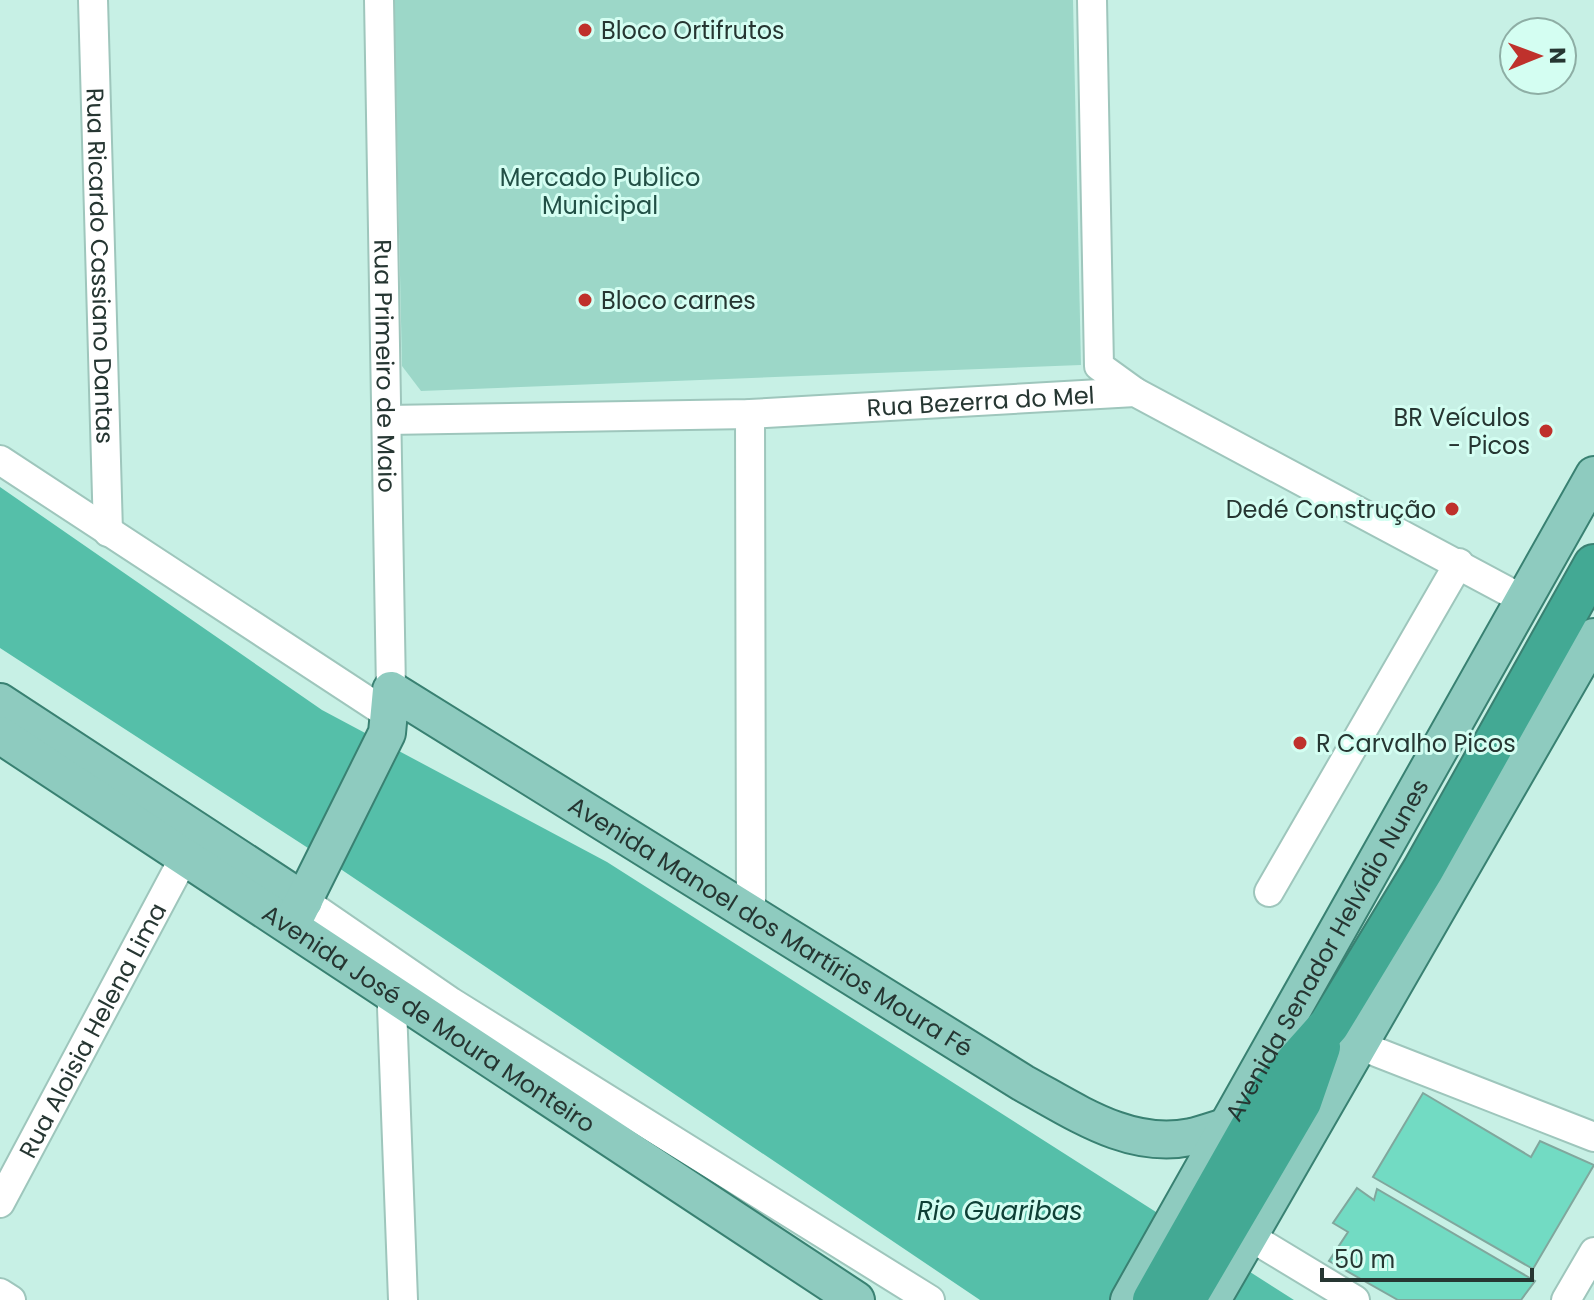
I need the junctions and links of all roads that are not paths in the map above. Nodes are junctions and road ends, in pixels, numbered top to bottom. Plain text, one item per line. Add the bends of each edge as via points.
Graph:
1 (93, 0) edge
2 (379, 0) edge
3 (1092, 0) edge
4 (1135, 392) junction
5 (750, 414) junction
6 (387, 420) junction
7 (0, 460) edge
8 (1594, 475) edge
9 (108, 532) junction
10 (1459, 563) junction
11 (1594, 565) edge
12 (1522, 599) junction
13 (1594, 637) edge
14 (0, 702) edge
15 (389, 713) junction
16 (0, 735) edge
17 (185, 856) junction
18 (1269, 892) dead end
19 (298, 913) junction
20 (751, 915) junction
21 (386, 957) junction
22 (394, 994) junction
23 (445, 1014) junction
24 (1345, 1035) junction
25 (1227, 1127) junction
26 (1594, 1137) edge
27 (0, 1203) edge
28 (1226, 1216) junction
29 (1594, 1252) edge
30 (0, 1293) edge
31 (11, 1300) edge
32 (403, 1300) edge
33 (856, 1300) edge
34 (930, 1300) edge
35 (1129, 1300) edge
36 (1153, 1300) edge
37 (1185, 1300) edge
38 (1212, 1300) edge
39 (1355, 1300) edge
40 (1566, 1300) edge

1 - 9 street, Rua Ricardo Cassiano Dantas
2 - 6 street, Rua Primeiro de Maio
3 - 4 street via 1099,366
4 - 5 street, Rua Bezerra do Mel
4 - 10 street
5 - 6 street, Rua Bezerra do Mel
5 - 20 street
6 - 15 street, Rua Primeiro de Maio
7 - 9 street, Avenida Manoel dos Martírios Moura Fé
8 - 12 main road, Avenida Senador Helvídio Nunes
9 - 15 street, Avenida Manoel dos Martírios Moura Fé
10 - 12 street
10 - 18 street
11 - 24 highway via 1423,870
12 - 25 main road, Avenida Senador Helvídio Nunes
13 - 24 main road
14 - 19 main road, Avenida José de Moura Monteiro
15 - 19 main road via 323,868
15 - 20 main road, Avenida Manoel dos Martírios Moura Fé
16 - 17 main road, Avenida José de Moura Monteiro
17 - 19 main road, Avenida José de Moura Monteiro
17 - 27 street, Rua Aloisia Helena Lima
19 - 21 street
19 - 22 main road, Avenida José de Moura Monteiro
20 - 25 main road, Avenida Manoel dos Martírios Moura Fé via 1036,1090 1125,1136 1162,1141
21 - 22 street
21 - 23 street
22 - 23 main road, Avenida José de Moura Monteiro
22 - 32 street
23 - 33 main road, Avenida José de Moura Monteiro
23 - 34 street
24 - 26 street
24 - 28 highway
25 - 28 main road, Avenida Senador Helvídio Nunes
28 - 35 main road, Avenida Senador Helvídio Nunes
28 - 36 highway
28 - 37 highway
28 - 38 main road, Avenida Senador Helvídio Nunes
28 - 39 street
29 - 40 street
30 - 31 street

